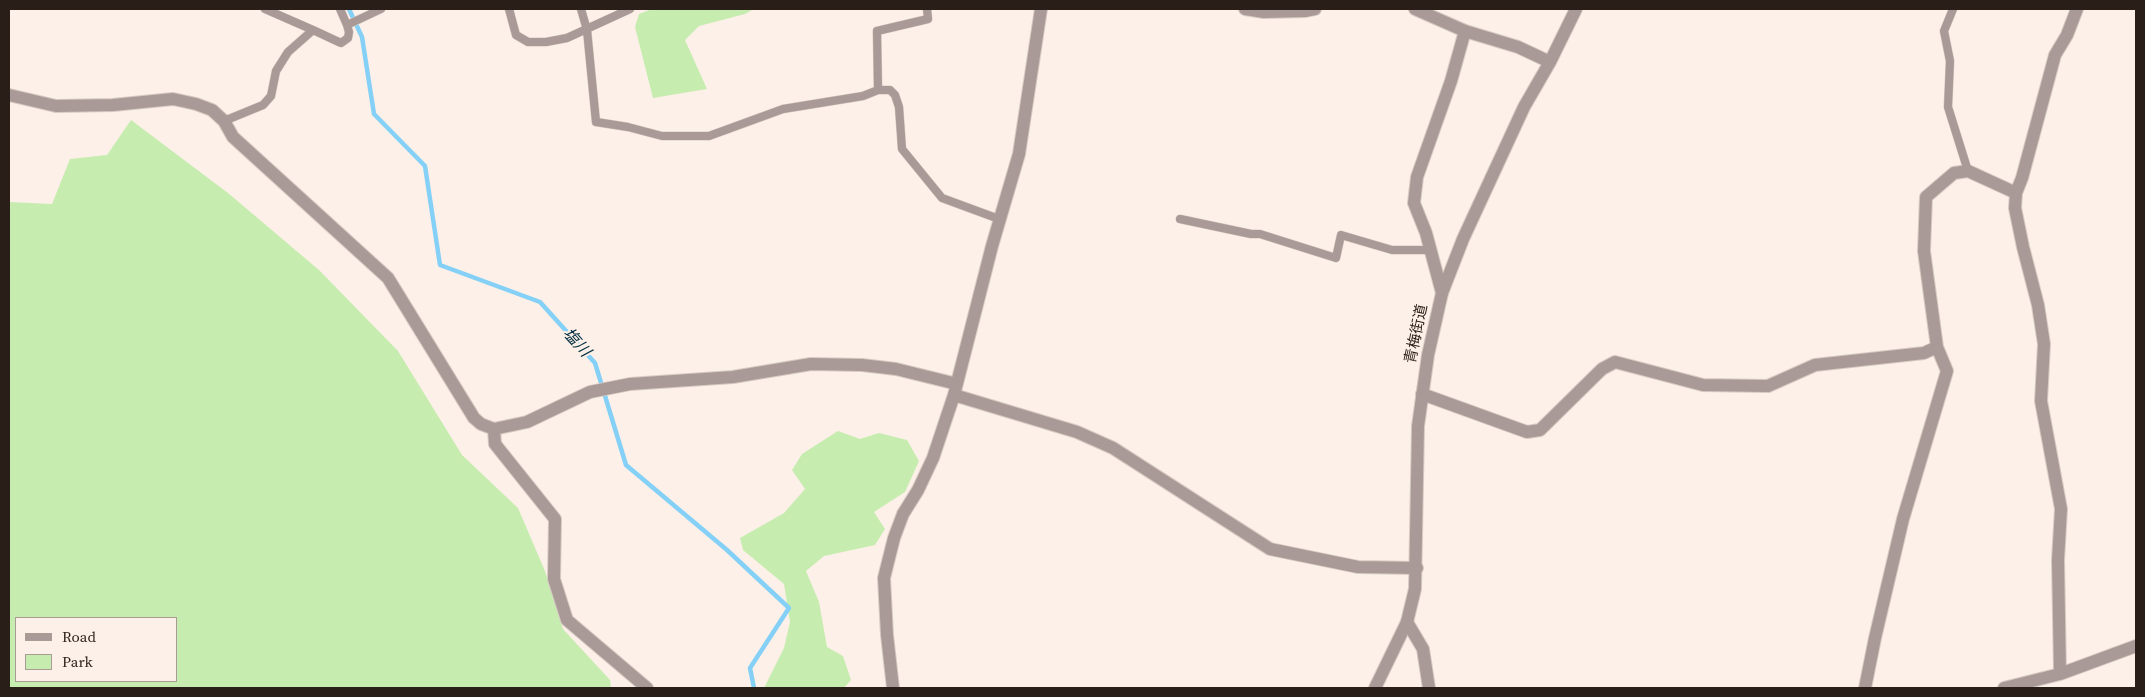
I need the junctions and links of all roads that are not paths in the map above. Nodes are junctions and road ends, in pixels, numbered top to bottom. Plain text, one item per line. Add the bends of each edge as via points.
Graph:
1 (266, 9) edge
2 (340, 9) edge
3 (381, 9) edge
4 (509, 9) edge
5 (581, 9) edge
6 (630, 9) edge
7 (927, 9) edge
8 (1041, 9) edge
9 (1245, 9) edge
10 (1315, 9) edge
11 (1415, 9) edge
12 (1576, 9) edge
13 (1953, 9) edge
14 (2077, 9) edge
15 (350, 24) junction
16 (313, 30) junction
17 (587, 30) junction
18 (1465, 31) junction
19 (1550, 62) junction
20 (878, 90) junction
21 (9, 94) edge
22 (224, 121) junction
23 (1968, 171) junction
24 (2016, 193) junction
25 (1180, 219) dead end
26 (999, 220) junction
27 (1431, 250) junction
28 (1442, 293) junction
29 (1937, 347) junction
30 (955, 389) junction
31 (1422, 394) junction
32 (494, 429) junction
33 (1417, 568) junction
34 (1407, 622) junction
35 (2136, 646) edge
36 (2060, 674) junction
37 (647, 688) edge
38 (893, 688) edge
39 (1375, 688) edge
40 (1429, 688) edge
41 (1866, 688) edge
42 (2004, 688) edge

1 - 16 lane
2 - 15 lane
3 - 15 lane
4 - 17 lane via 516,35 528,42 560,40
5 - 17 lane
6 - 17 lane
7 - 20 lane via 928,18 877,31
8 - 26 street via 1019,154
9 - 10 street via 1264,12
11 - 18 street
12 - 19 street, 青梅街道
13 - 23 lane via 1944,31 1950,61 1948,106
14 - 24 street via 2067,35 2054,55
15 - 16 lane via 348,38 341,43
16 - 22 lane via 288,52 276,71 270,96 264,105
17 - 20 lane via 596,122 662,136 709,136 784,109 863,96
18 - 19 street via 1518,47
18 - 27 street via 1417,177 1414,203
19 - 28 street, 青梅街道 via 1524,107 1463,239
20 - 26 lane via 890,90 895,95 899,106 902,149 942,198
21 - 22 street via 56,106 173,100 212,110
22 - 32 street via 234,137 388,278 474,418
23 - 24 street
23 - 29 street via 1954,173 1926,197 1924,251
24 - 36 street via 2015,208 2044,344 2041,401 2060,509
25 - 27 lane via 1260,234 1336,258 1340,235 1392,250
26 - 30 street
27 - 28 street
28 - 31 street, 青梅街道
29 - 31 street via 1924,353 1815,365 1768,386 1703,385 1615,362 1602,369 1540,430 1527,432
29 - 41 street via 1947,371 1904,519
30 - 32 street via 862,364 811,364 733,377 630,384 590,392 527,422
30 - 33 street via 1113,448 1270,549 1358,567
30 - 38 street via 933,458 900,522 884,578 886,635
31 - 33 street, 青梅街道 via 1418,426
32 - 37 street via 495,444 555,519 554,579 567,620
33 - 34 street, 青梅街道
34 - 39 street, 青梅街道
34 - 40 street via 1423,649
35 - 36 street
36 - 42 street

